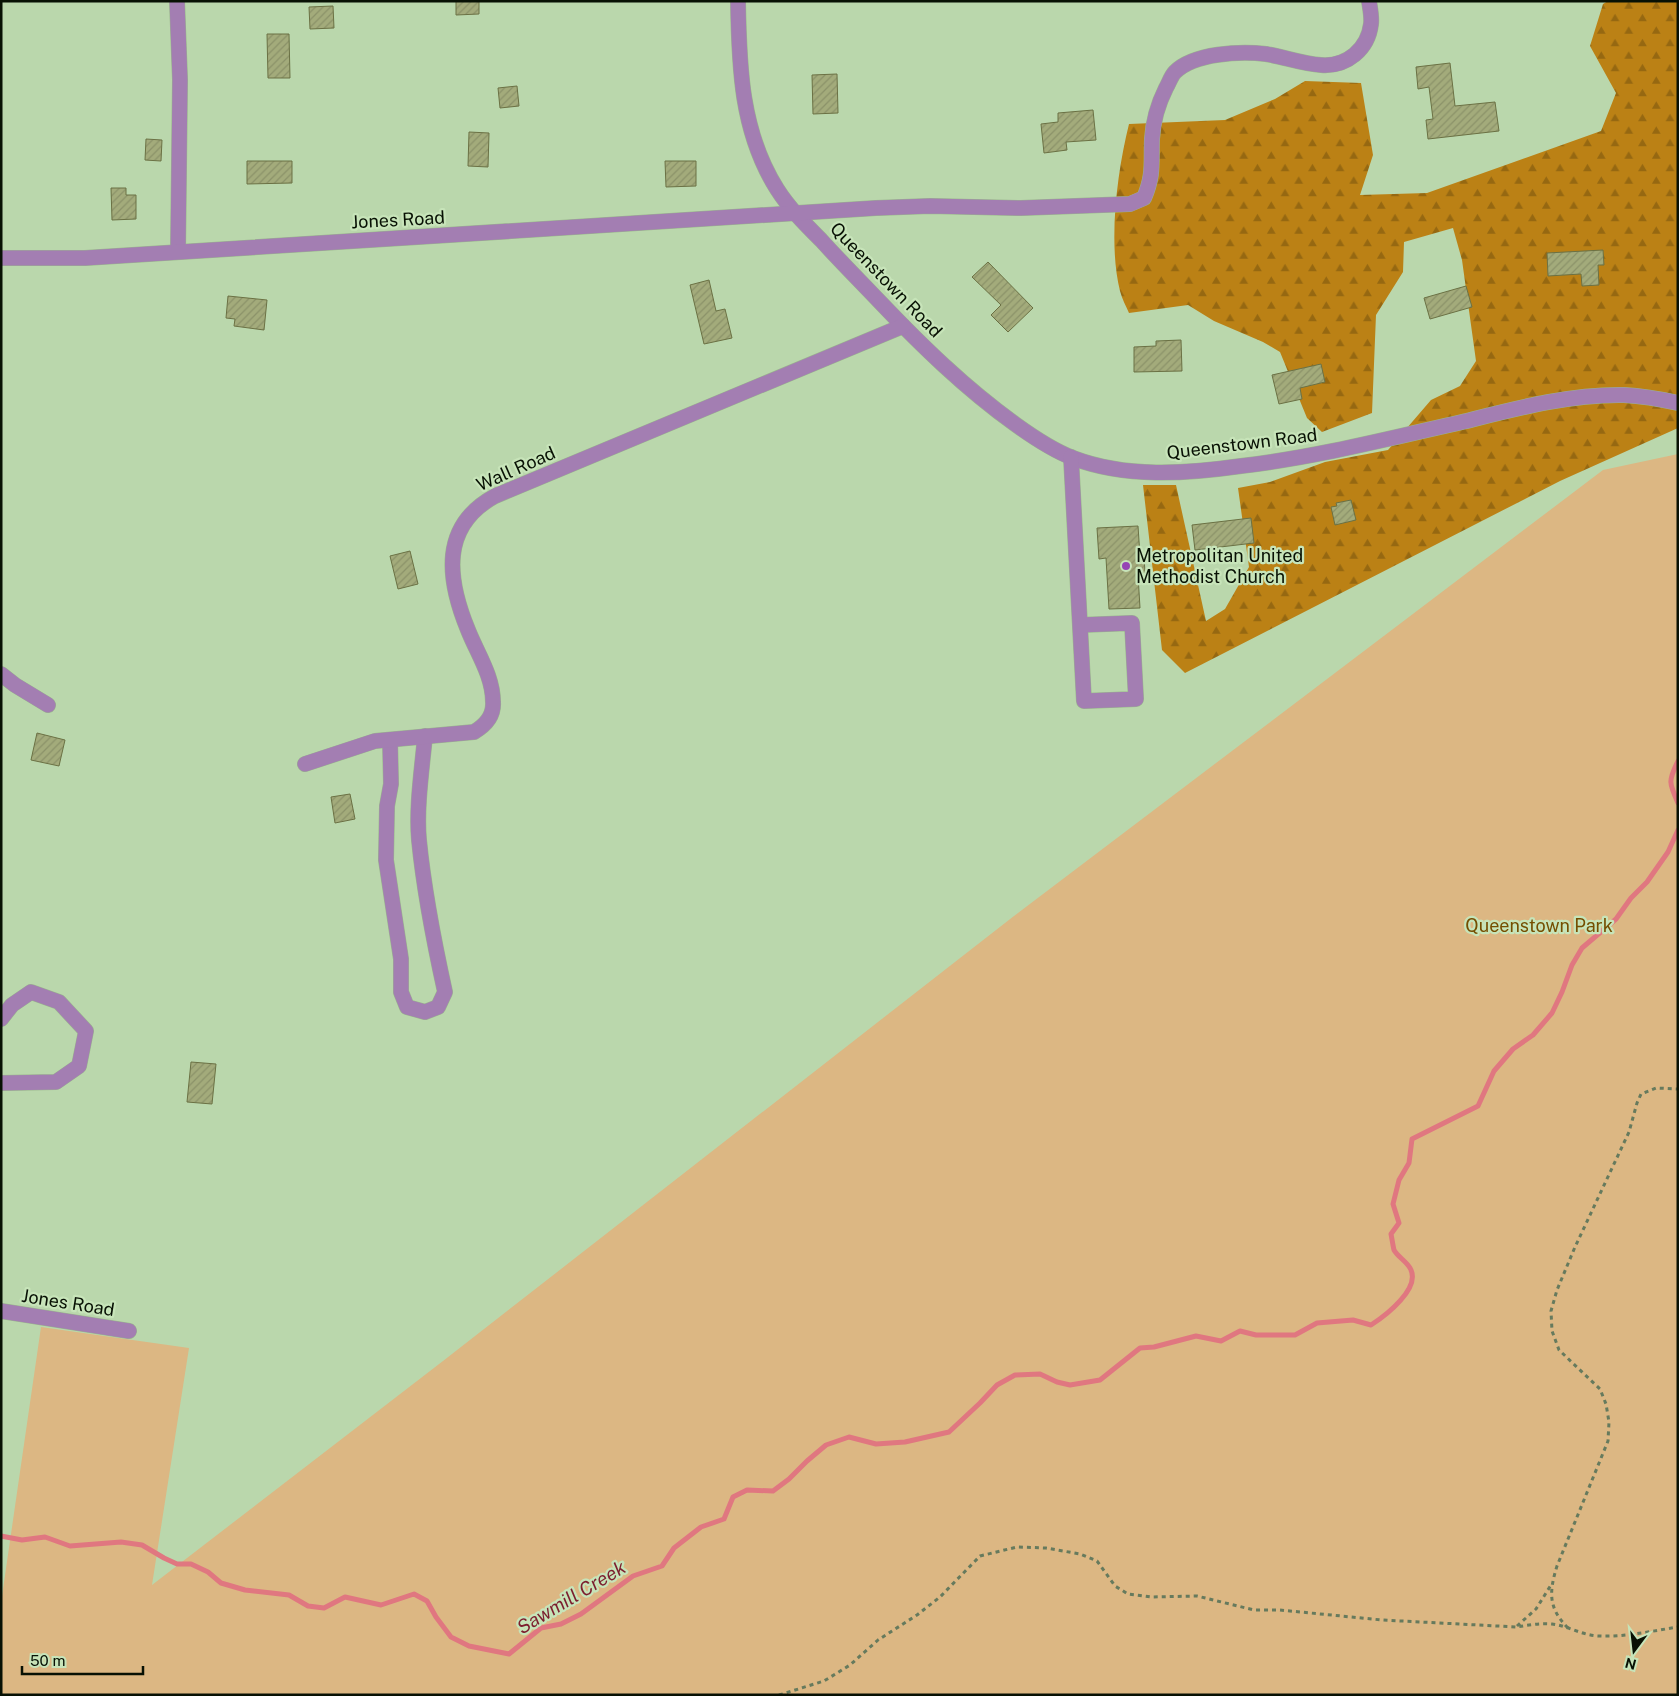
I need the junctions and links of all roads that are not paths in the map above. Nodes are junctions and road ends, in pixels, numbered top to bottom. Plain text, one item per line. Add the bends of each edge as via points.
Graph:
1 (176, 1) edge
2 (738, 1) edge
3 (1369, 1) edge
4 (796, 214) junction
5 (178, 251) junction
6 (1, 258) edge
7 (903, 326) junction
8 (1678, 403) edge
9 (1071, 457) junction
10 (1080, 624) junction
11 (1, 674) edge
12 (48, 705) dead end
13 (425, 736) junction
14 (390, 740) junction
15 (305, 764) dead end
16 (1, 1019) edge
17 (1, 1082) edge
18 (1, 1311) edge
19 (128, 1331) dead end

1 - 5 street via 180,80
2 - 4 street, Queenstown Road via 746,115 763,164
3 - 4 street, Jones Road via 1371,23 1365,44 1351,58 1336,64 1322,65 1264,54 1244,54 1202,57 1183,65 1173,74 1154,120 1150,184 1144,198 1130,204 921,207
4 - 5 street, Jones Road
4 - 7 street, Queenstown Road
5 - 6 street, Jones Road via 85,258
7 - 9 street, Queenstown Road via 999,413
7 - 13 street, Wall Road via 480,504 454,542 453,574 456,594 489,677 494,703 484,726 474,732
8 - 9 street, Queenstown Road via 1623,395 1582,398 1497,413 1335,452 1219,469 1157,473 1096,465
9 - 10 street
10 - 10 street via 1084,701 1136,699 1132,623
11 - 12 street
13 - 14 street, Wall Road
13 - 14 street via 419,838 444,992 438,1007 425,1012 407,1007 401,992 401,959 386,860
14 - 15 street, Wall Road via 375,741
16 - 17 street via 12,1005 31,992 59,1002 86,1031 79,1066 56,1082
18 - 19 street, Jones Road

